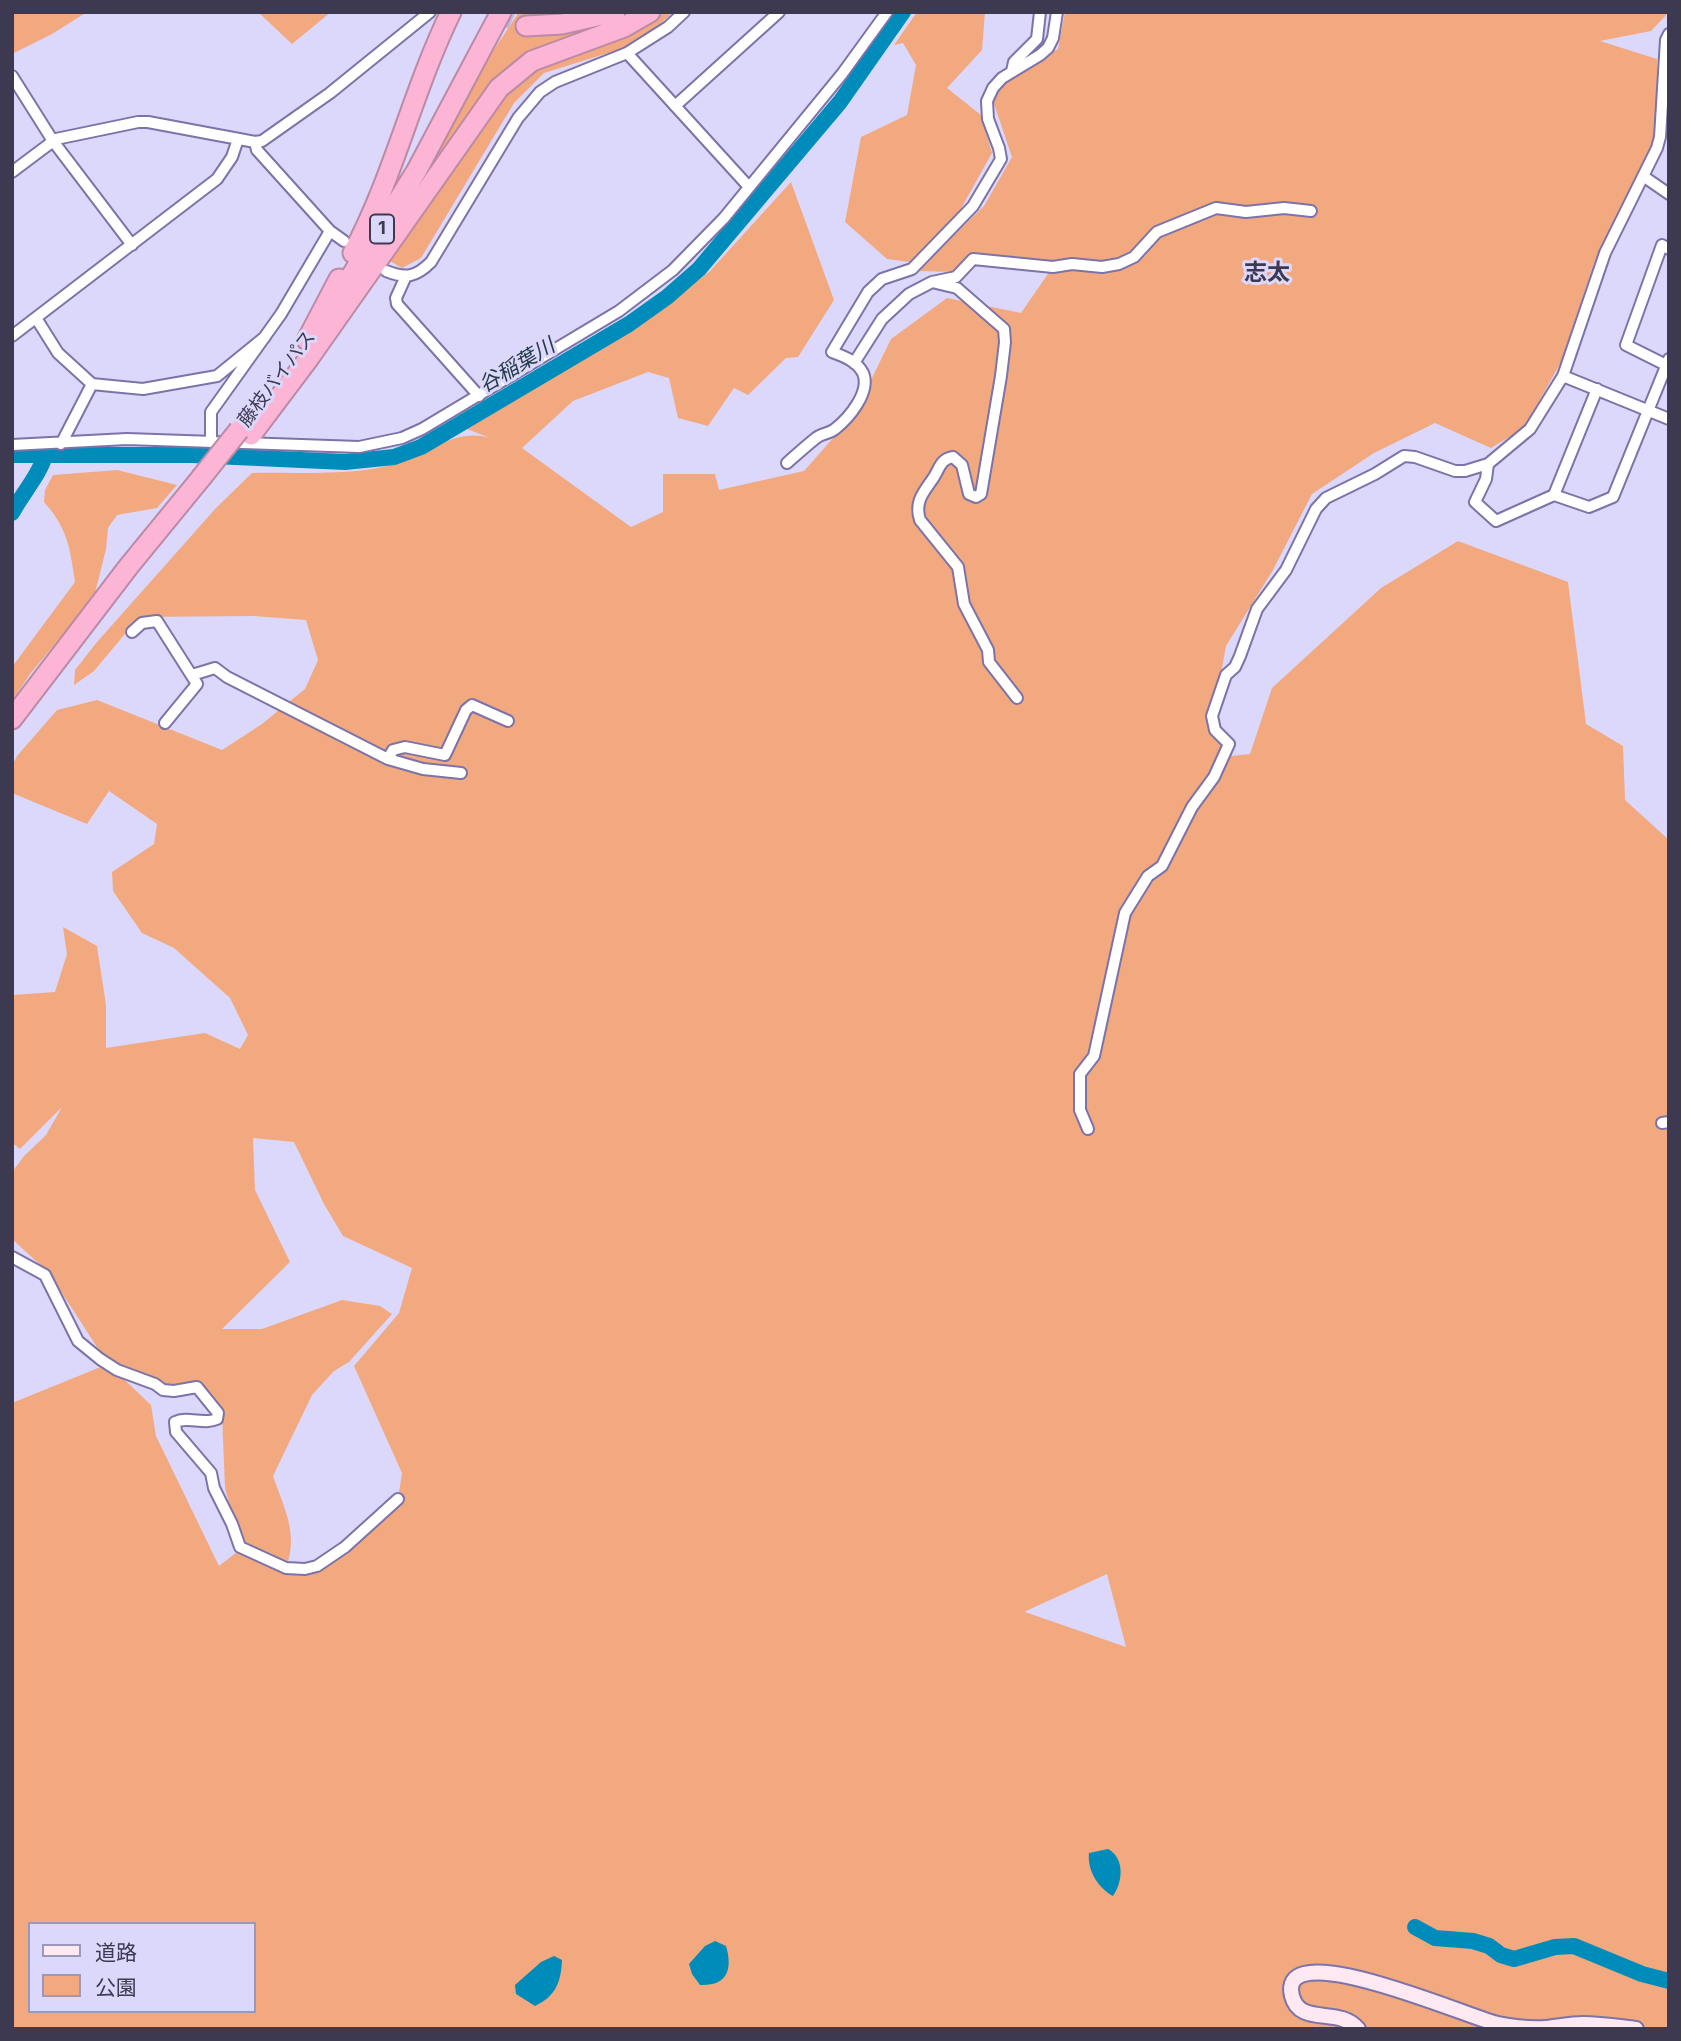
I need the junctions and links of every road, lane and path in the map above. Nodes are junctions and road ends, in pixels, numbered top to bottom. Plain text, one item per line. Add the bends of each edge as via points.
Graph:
1 (429, 12) edge
2 (451, 12) edge
3 (501, 12) edge
4 (615, 12) edge
5 (650, 12) edge
6 (684, 12) edge
7 (779, 12) edge
8 (887, 12) edge
9 (1040, 12) edge
10 (1058, 12) edge
11 (526, 26) tunnel mouth
12 (1669, 34) edge
13 (627, 53) junction
14 (1012, 71) junction
15 (12, 76) edge
16 (676, 106) junction
17 (238, 139) junction
18 (53, 141) junction
19 (255, 142) junction
20 (12, 172) edge
21 (1643, 176) junction
22 (749, 187) junction
23 (1669, 194) edge
24 (1311, 211) dead end
25 (330, 231) junction
26 (344, 241) dead end
27 (132, 245) junction
28 (1669, 249) edge
29 (386, 271) dead end
30 (406, 276) junction
31 (932, 282) junction
32 (36, 318) junction
33 (12, 337) edge
34 (265, 337) junction
35 (307, 340) junction
36 (1668, 362) edge
37 (855, 363) junction
38 (1563, 376) junction
39 (92, 384) junction
40 (1597, 390) junction
41 (479, 396) junction
42 (1648, 410) junction
43 (1669, 418) edge
44 (245, 433) junction
45 (211, 442) junction
46 (61, 444) junction
47 (12, 445) edge
48 (787, 463) dead end
49 (1488, 464) junction
50 (1554, 495) junction
51 (132, 632) dead end
52 (192, 675) junction
53 (1017, 698) dead end
54 (12, 719) edge
55 (508, 721) dead end
56 (165, 723) dead end
57 (388, 759) junction
58 (461, 773) dead end
59 (1088, 1129) dead end
60 (12, 1257) edge
61 (398, 1499) dead end
62 (1358, 2029) edge
63 (1636, 2029) edge

1 - 19 street via 330,93
2 - 35 highway, 1 via 364,232
3 - 35 highway, 藤枝バイパス / 1 via 417,170
4 - 11 highway via 562,24
5 - 44 highway, 1 via 624,27 532,61 499,88 341,313
6 - 13 street
7 - 16 street
8 - 22 street
9 - 14 street via 1037,39 1014,62
10 - 14 street via 1048,48
12 - 21 street via 1660,137
13 - 16 street
13 - 30 street via 555,82 534,97 431,262
14 - 37 street via 993,88 987,101 1001,159 995,172 973,205 912,269 883,279 868,292 832,352
15 - 18 street
16 - 22 street
17 - 18 street via 148,122
17 - 19 street
17 - 27 street via 232,158 217,178
18 - 20 street
18 - 27 street
19 - 25 street via 257,150
21 - 23 street
21 - 38 street via 1605,253
22 - 41 street via 699,245 648,290
24 - 31 street via 1216,208 1157,232 1134,257 1119,264 1053,267 973,259 956,276
25 - 26 street
25 - 34 street
27 - 32 street
28 - 36 street via 1662,245 1626,345
29 - 30 street
30 - 41 street via 397,304
31 - 37 street via 882,319
31 - 53 street via 957,288 1004,329 981,494 969,494 962,465 947,458 922,492 917,511 958,567 964,604 988,650 989,662
32 - 33 street
32 - 39 street via 58,353
34 - 39 street via 217,376 143,389
34 - 45 street via 211,412
35 - 44 highway, 藤枝バイパス / 1
36 - 42 street
37 - 48 street via 863,373 859,400 835,429 819,435
38 - 40 street
38 - 49 street via 1530,429
39 - 46 street
40 - 42 street
40 - 50 street
41 - 45 street via 422,429 379,444
42 - 43 street
42 - 50 street via 1613,497 1589,507
44 - 54 highway, 藤枝バイパス / 1, bridge via 129,566
45 - 46 street via 127,439
46 - 47 street
49 - 50 street via 1475,502 1496,521
49 - 59 street via 1455,471 1404,456 1326,498 1316,509 1286,570 1257,609 1235,667 1226,675 1212,716 1215,730 1229,744 1214,777 1192,807 1163,866 1148,876 1125,913 1094,1056 1080,1074 1080,1110
51 - 52 street via 142,623 157,621
52 - 56 street via 197,684
52 - 57 street via 215,668
55 - 57 street via 472,705 445,755 405,747 393,750
57 - 58 street
60 - 61 street via 45,1275 78,1340 100,1359 163,1390 197,1387 218,1413 212,1422 180,1420 174,1427 211,1473 240,1547 286,1568 317,1566
62 - 63 street via 1348,2019 1299,2010 1292,1995 1297,1977 1310,1971 1349,1976 1493,2024

